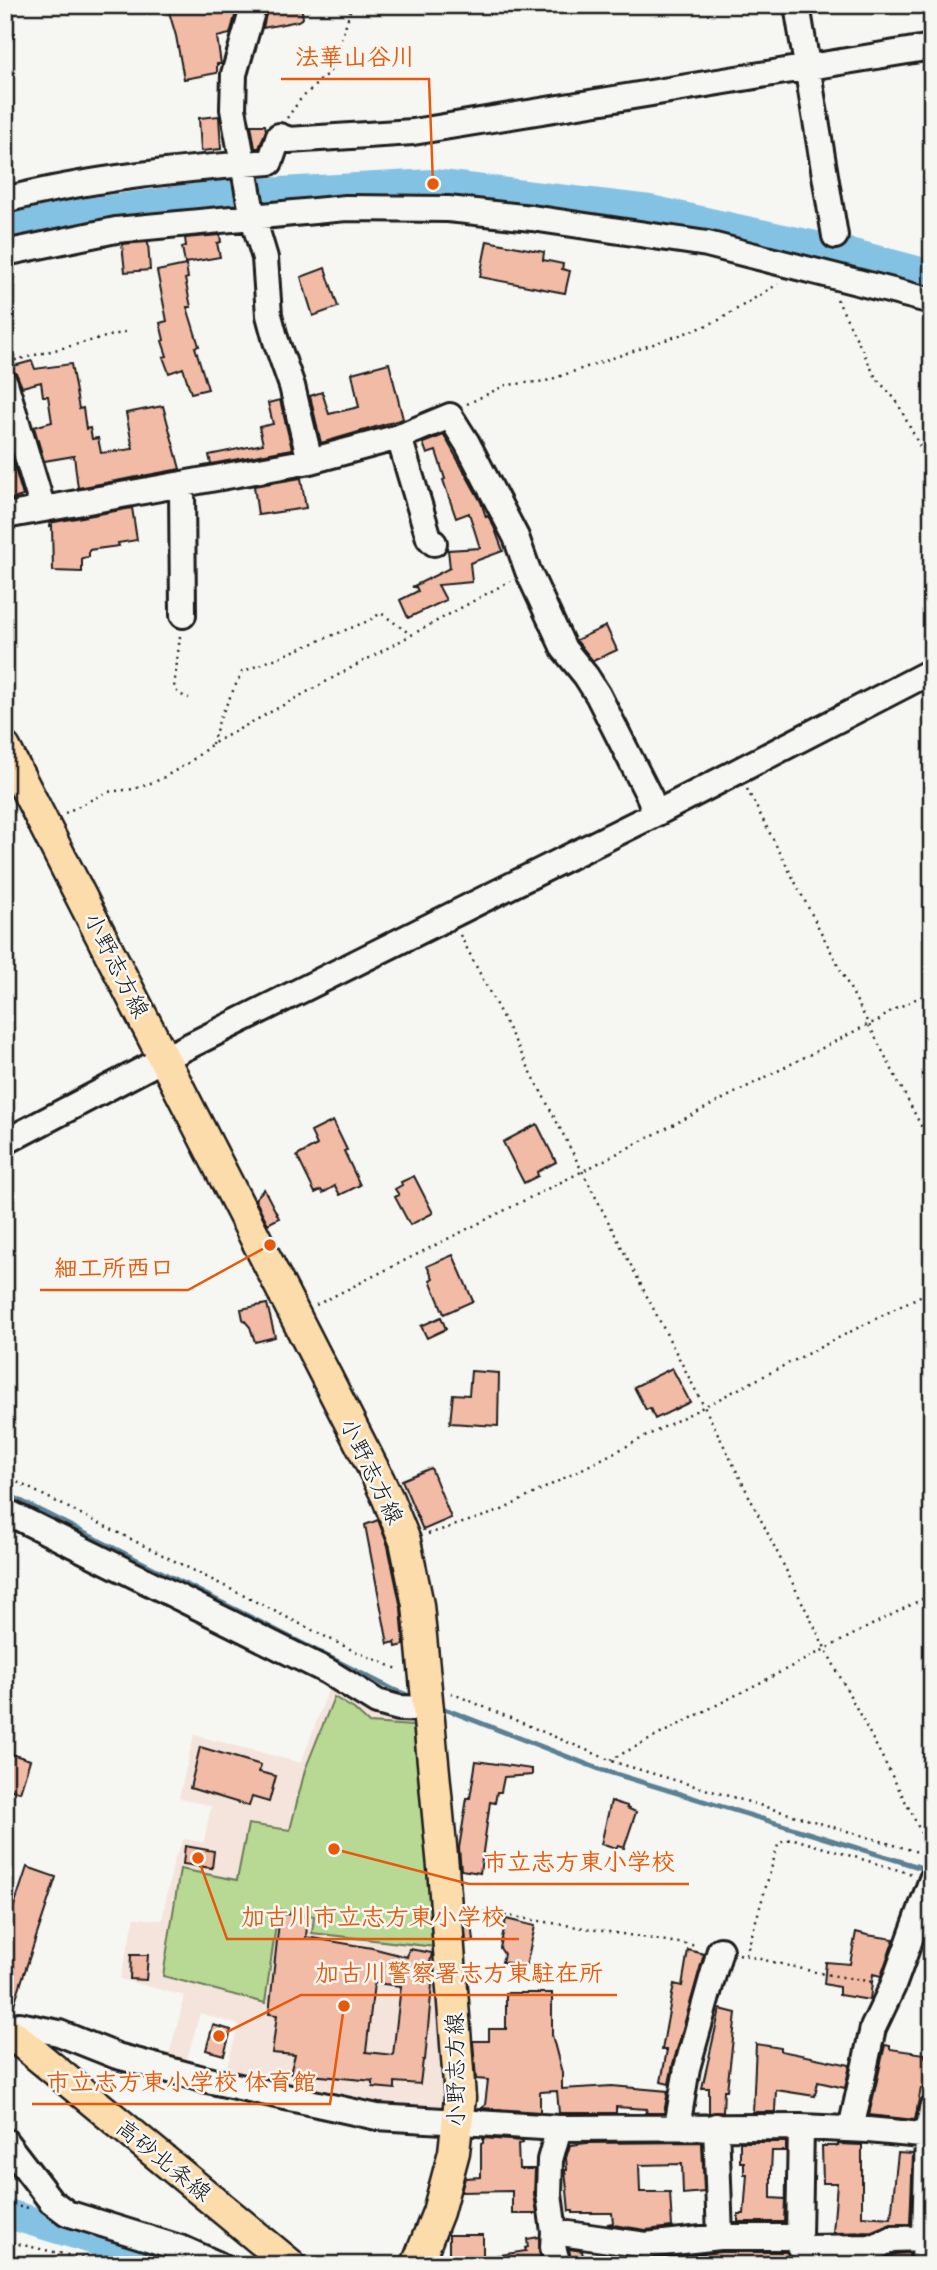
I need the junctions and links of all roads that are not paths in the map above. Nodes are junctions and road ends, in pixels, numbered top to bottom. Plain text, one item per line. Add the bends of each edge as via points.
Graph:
1 (254, 5) edge
2 (797, 5) edge
3 (932, 47) edge
4 (806, 68) junction
5 (242, 164) junction
6 (5, 200) edge
7 (253, 218) junction
8 (835, 236) dead end
9 (5, 253) edge
10 (932, 301) edge
11 (5, 383) edge
12 (399, 437) junction
13 (310, 461) junction
14 (182, 484) junction
15 (43, 509) junction
16 (5, 516) edge
17 (434, 543) dead end
18 (183, 615) road end
19 (932, 670) edge
20 (5, 748) edge
21 (655, 814) junction
22 (165, 1058) junction
23 (5, 1142) edge
24 (5, 1511) edge
25 (426, 1693) junction
26 (931, 1868) edge
27 (720, 1950) road end
28 (8, 2031) edge
29 (932, 2109) edge
30 (459, 2123) junction
31 (716, 2126) junction
32 (677, 2127) junction
33 (801, 2127) junction
34 (559, 2128) junction
35 (850, 2129) junction
36 (930, 2136) edge
37 (5, 2141) edge
38 (554, 2232) junction
39 (720, 2237) junction
40 (799, 2237) junction
41 (924, 2238) junction
42 (219, 2265) edge
43 (291, 2265) edge
44 (417, 2265) edge
45 (558, 2265) edge
46 (924, 2265) edge

1 - 5 street via 234,74 233,109
2 - 4 street
3 - 4 street
4 - 5 street via 413,132 289,140 279,136 271,162
4 - 8 street
5 - 6 street via 130,177
5 - 7 street
7 - 9 street via 116,230
7 - 10 street via 346,208 448,209 531,218 707,244
7 - 13 street via 265,258 276,341
11 - 15 street
12 - 13 street
12 - 17 street
12 - 21 street via 450,416 516,537 564,649 598,695
13 - 14 street
14 - 15 street
14 - 18 street
15 - 16 street
19 - 21 street
20 - 22 main road, 小野志方線
21 - 22 street
22 - 23 street
22 - 25 main road, 小野志方線 via 388,1499 405,1541 418,1605
24 - 25 street via 327,1671 377,1702 399,1708
25 - 30 main road, 小野志方線 via 446,1907
26 - 35 street via 893,1986 873,2028
27 - 32 street via 687,2068
28 - 30 street via 29,2026 117,2056 377,2117
28 - 43 main road, 高砂北条線
29 - 36 street
30 - 34 street
30 - 44 main road, 小野志方線 via 444,2192
31 - 32 street
31 - 33 street
31 - 39 street
32 - 34 street
33 - 35 street
33 - 40 street
34 - 38 street via 550,2160
35 - 36 street
36 - 41 street
37 - 42 street via 51,2201 67,2213
38 - 39 street via 646,2245
38 - 45 street
39 - 40 street
40 - 41 street via 799,2246 805,2248 876,2247 892,2239
41 - 46 street

